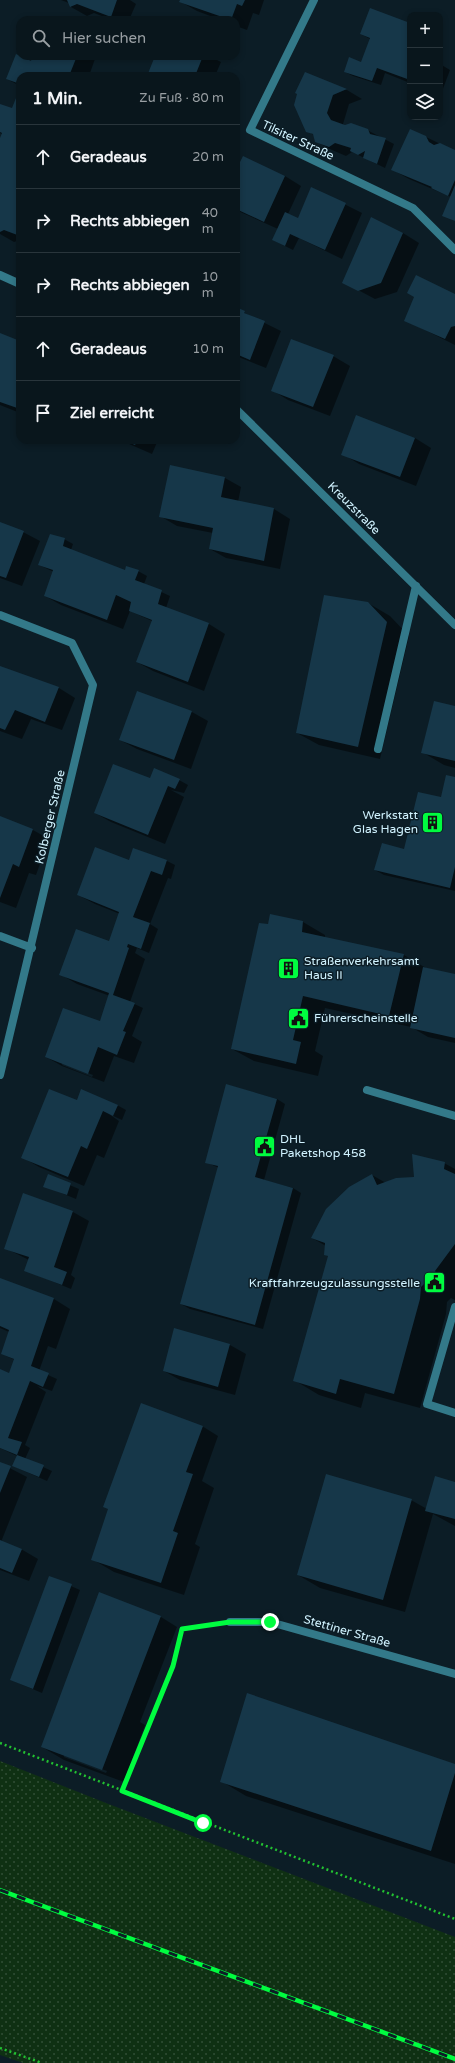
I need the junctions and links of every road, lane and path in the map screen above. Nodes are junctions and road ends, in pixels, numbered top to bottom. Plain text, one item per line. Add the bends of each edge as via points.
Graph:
1 (314, 0) edge
2 (455, 250) edge
3 (0, 275) edge
4 (16, 282) edge
5 (240, 413) edge
6 (416, 586) junction
7 (0, 614) edge
8 (455, 625) edge
9 (378, 749) dead end
10 (0, 936) edge
11 (32, 948) junction
12 (0, 1075) edge
13 (367, 1090) dead end
14 (455, 1116) edge
15 (455, 1307) edge
16 (451, 1336) edge
17 (455, 1413) edge
18 (230, 1622) joint
19 (455, 1674) edge
20 (0, 1743) edge
21 (122, 1791) junction
22 (455, 1919) edge
23 (0, 2048) edge
24 (42, 2063) edge

1 - 2 street, Tilsiter Straße via 250,130 413,208
3 - 4 street
5 - 6 street, Kreuzstraße
6 - 8 street, Kreuzstraße
6 - 9 street
7 - 11 street, Kolberger Straße via 72,643 93,685
10 - 11 street
11 - 12 street, Kolberger Straße
13 - 14 street
15 - 16 street
16 - 17 street via 427,1404
18 - 19 street, Stettiner Straße via 270,1622
18 - 21 path via 182,1629 173,1666
20 - 21 path
21 - 22 path
23 - 24 path

